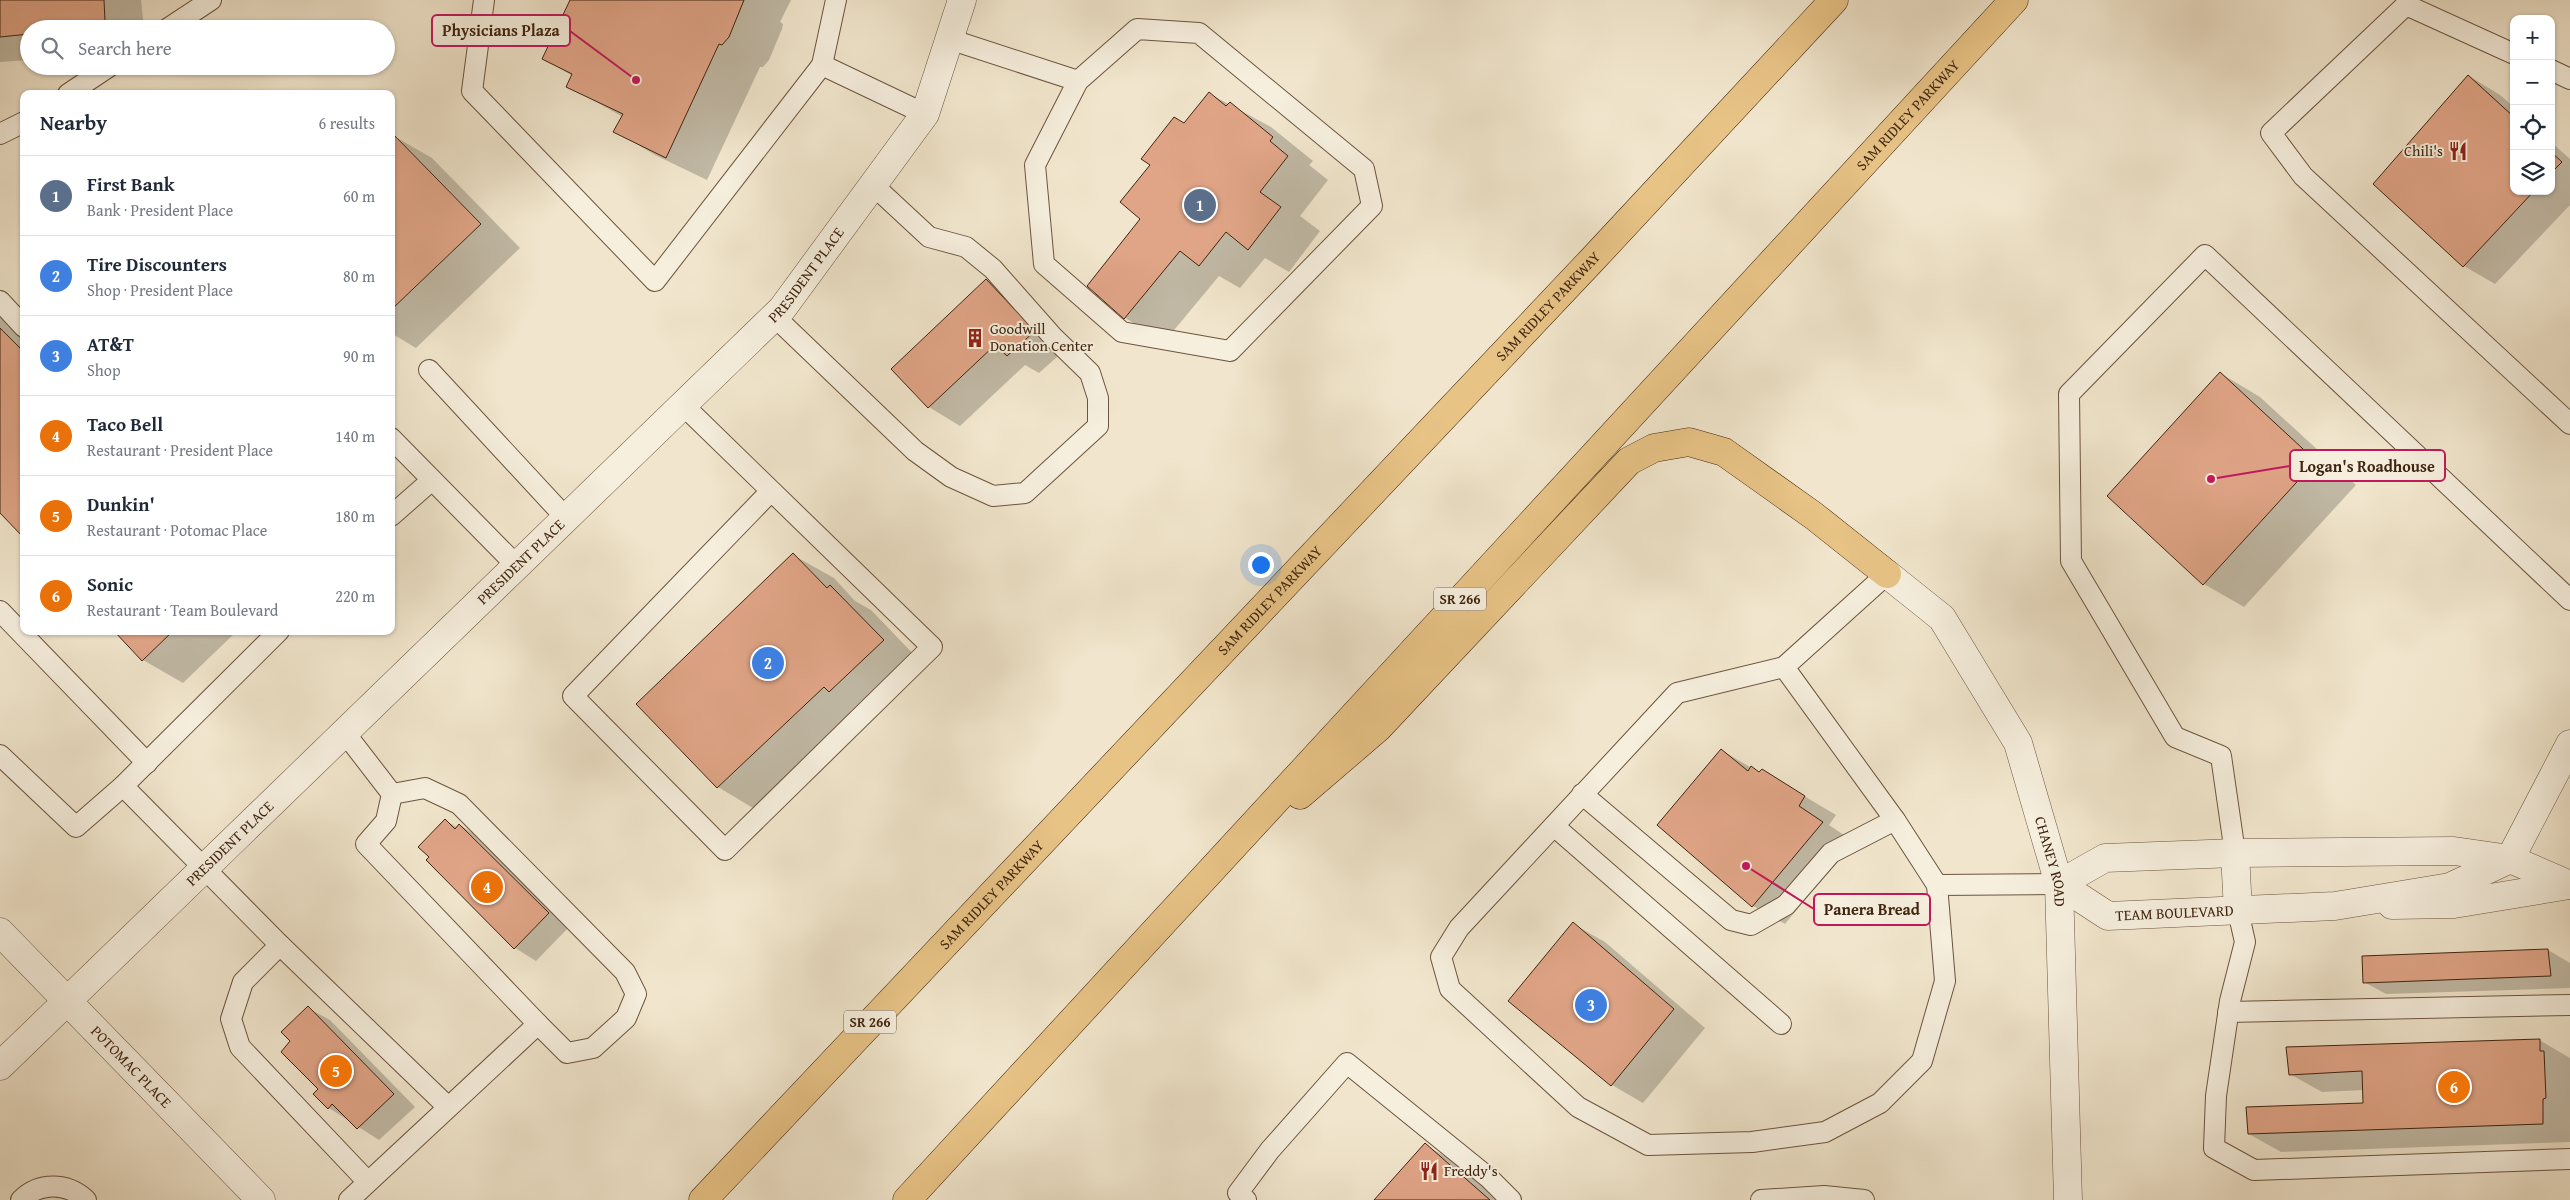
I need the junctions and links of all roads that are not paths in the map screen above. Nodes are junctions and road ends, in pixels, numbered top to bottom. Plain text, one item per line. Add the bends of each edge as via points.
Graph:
1 (211, 0) edge
2 (484, 0) edge
3 (836, 0) edge
4 (962, 0) edge
5 (1834, 0) edge
6 (2014, 0) edge
7 (181, 20) edge
8 (949, 39) junction
9 (2510, 52) edge
10 (822, 65) junction
11 (2555, 72) edge
12 (96, 75) edge
13 (2570, 79) edge
14 (1078, 81) junction
15 (74, 90) edge
16 (925, 114) junction
17 (20, 124) edge
18 (0, 134) edge
19 (872, 185) junction
20 (0, 301) edge
21 (774, 316) junction
22 (20, 323) edge
23 (429, 370) dead end
24 (683, 405) junction
25 (2570, 424) edge
26 (395, 442) edge
27 (432, 480) junction
28 (771, 491) junction
29 (395, 512) edge
30 (566, 518) junction
31 (517, 566) junction
32 (1887, 574) junction
33 (2570, 600) edge
34 (0, 611) edge
35 (20, 632) edge
36 (23, 635) edge
37 (275, 635) edge
38 (1784, 667) junction
39 (345, 733) junction
40 (2570, 744) edge
41 (0, 755) edge
42 (147, 763) junction
43 (123, 786) junction
44 (392, 794) junction
45 (1582, 794) junction
46 (1895, 820) junction
47 (1554, 826) junction
48 (2235, 853) junction
49 (2510, 859) junction
50 (204, 869) junction
51 (1202, 879) junction
52 (1937, 884) junction
53 (2059, 884) junction
54 (2570, 885) edge
55 (2335, 906) junction
56 (2238, 911) junction
57 (0, 932) edge
58 (280, 945) junction
59 (66, 1001) junction
60 (2570, 1005) edge
61 (2228, 1012) junction
62 (538, 1024) junction
63 (1780, 1024) dead end
64 (0, 1066) edge
65 (448, 1106) junction
66 (2570, 1159) edge
67 (367, 1181) junction
68 (1239, 1198) edge
69 (21, 1200) edge
70 (86, 1200) edge
71 (261, 1200) edge
72 (350, 1200) edge
73 (703, 1200) edge
74 (907, 1200) edge
75 (1511, 1200) edge
76 (1761, 1200) edge
77 (1864, 1200) edge
78 (2068, 1200) edge

1 - 7 lane
2 - 10 lane via 472,91 655,281
3 - 10 lane
4 - 8 street, PRESIDENT PLACE
5 - 73 main road, SAM RIDLEY PARKWAY / SR 266
6 - 51 main road, SAM RIDLEY PARKWAY / SR 266
8 - 14 lane
8 - 16 street, PRESIDENT PLACE
9 - 25 lane via 2406,5 2271,133 2303,176
10 - 16 lane
11 - 13 lane
12 - 15 lane
14 - 14 lane via 1137,29 1199,33 1364,170 1372,206 1230,351 1122,332 1044,264 1036,165
16 - 19 street, PRESIDENT PLACE
17 - 18 lane
19 - 21 street, PRESIDENT PLACE
19 - 21 lane via 929,237 966,247 993,269 1090,373 1098,398 1098,426 1025,493 993,496 951,477 915,451
20 - 22 lane
21 - 24 street, PRESIDENT PLACE
23 - 30 lane
24 - 28 lane
24 - 30 street, PRESIDENT PLACE
26 - 27 lane
27 - 29 lane
27 - 31 lane
28 - 28 lane via 932,647 725,850 573,696
30 - 31 street, PRESIDENT PLACE
31 - 39 street, PRESIDENT PLACE
32 - 38 lane
32 - 51 main road via 1814,516 1724,452 1689,442 1654,448 1629,461 1378,728
32 - 53 street, CHANEY ROAD via 1942,618 2018,743
33 - 48 lane via 2205,255 2069,394 2071,561 2175,737 2221,756
34 - 35 lane
36 - 42 lane
37 - 42 lane
38 - 45 lane via 1677,693
38 - 46 lane
39 - 44 lane
39 - 50 street, PRESIDENT PLACE
40 - 49 street
41 - 43 lane via 76,827
42 - 43 lane
43 - 50 lane
44 - 62 lane via 386,821 366,844
44 - 62 lane via 425,788 459,804 625,972 636,994 626,1018 593,1048 567,1053
45 - 46 lane via 1731,920 1752,925 1786,905 1831,853
45 - 47 lane
46 - 52 lane
47 - 52 lane via 1459,928 1441,956 1450,990 1578,1107 1648,1145 1752,1142 1825,1132 1880,1103 1922,1062 1945,981
47 - 63 lane
48 - 49 street via 2454,850
48 - 53 street via 2105,858
48 - 56 street
49 - 54 street
49 - 55 street, TEAM BOULEVARD via 2450,887
50 - 58 lane
50 - 59 street, PRESIDENT PLACE
51 - 74 main road, SAM RIDLEY PARKWAY / SR 266
52 - 53 lane
53 - 56 street, TEAM BOULEVARD via 2108,916
53 - 78 street, CHANEY ROAD
54 - 55 street via 2454,904
55 - 56 street, TEAM BOULEVARD
56 - 61 lane via 2245,942
57 - 59 street, POTOMAC PLACE
58 - 65 lane
58 - 67 lane via 243,982 231,1019 240,1047
59 - 64 street, PRESIDENT PLACE
59 - 71 street, POTOMAC PLACE
60 - 61 lane
61 - 66 lane via 2216,1096 2214,1148 2254,1170
62 - 65 lane
65 - 67 lane
67 - 72 lane
68 - 75 lane via 1270,1150 1347,1063 1489,1178
69 - 70 lane via 28,1193 51,1184 79,1193
76 - 77 lane via 1824,1196

